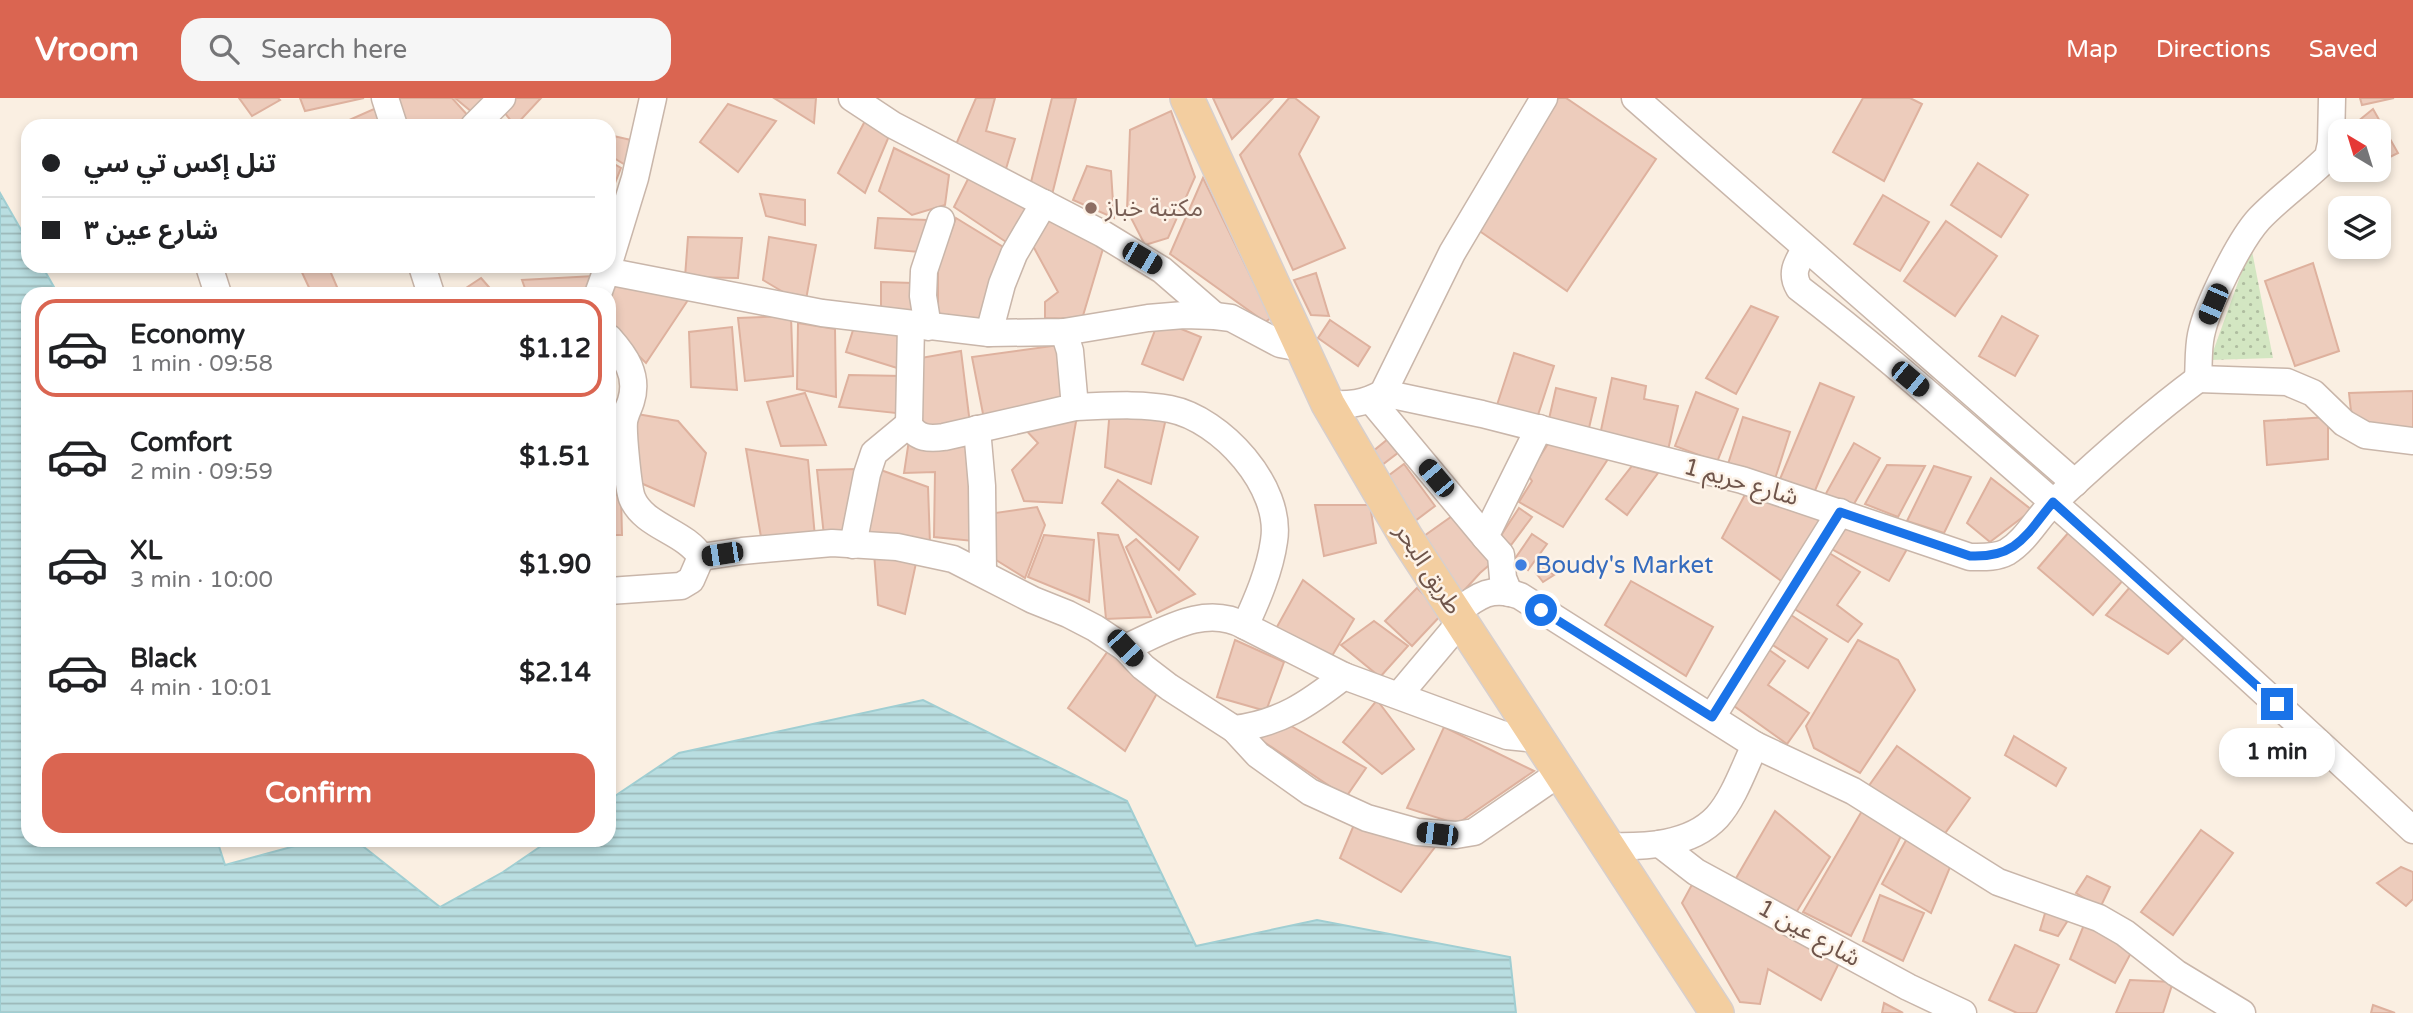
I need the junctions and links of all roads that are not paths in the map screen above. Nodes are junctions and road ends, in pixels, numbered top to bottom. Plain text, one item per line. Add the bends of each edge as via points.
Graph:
1 (385, 98) edge
2 (502, 98) edge
3 (653, 98) edge
4 (852, 98) edge
5 (1187, 98) edge
6 (1544, 98) edge
7 (1635, 98) edge
8 (2332, 98) edge
9 (392, 119) edge
10 (481, 119) edge
11 (1044, 204) junction
12 (941, 220) dead end
13 (616, 237) edge
14 (1805, 249) junction
15 (605, 273) edge
16 (1215, 316) junction
17 (919, 326) junction
18 (1064, 332) junction
19 (989, 333) junction
20 (616, 347) edge
21 (1301, 348) junction
22 (2199, 379) junction
23 (1377, 397) junction
24 (1328, 404) junction
25 (1075, 407) junction
26 (909, 424) junction
27 (1539, 428) junction
28 (977, 429) junction
29 (2413, 441) edge
30 (2075, 483) junction
31 (2053, 502) junction
32 (1840, 512) junction
33 (1485, 537) junction
34 (852, 545) junction
35 (701, 557) junction
36 (983, 573) junction
37 (616, 591) edge
38 (1509, 593) junction
39 (1459, 616) junction
40 (1245, 626) junction
41 (1125, 648) junction
42 (1344, 676) junction
43 (1399, 695) junction
44 (1712, 717) junction
45 (1234, 729) junction
46 (1537, 739) junction
47 (1755, 744) junction
48 (1561, 772) junction
49 (2413, 830) edge
50 (1660, 844) junction
51 (1608, 846) junction
52 (1713, 1010) edge
53 (1963, 1013) edge
54 (2242, 1013) edge

1 - 9 street
2 - 10 street
3 - 13 street
4 - 11 street via 893,125
5 - 21 main road, طريق البحر
6 - 23 street via 1452,253
7 - 14 street
8 - 22 street via 2328,156 2261,218 2241,243 2201,334
11 - 16 street via 1162,270
11 - 19 street via 1014,254
12 - 17 street via 924,271
14 - 30 street
14 - 31 street via 1793,274 1799,288
15 - 17 street
16 - 18 street via 1148,318
16 - 21 street via 1231,318 1280,344
17 - 19 street
17 - 26 street
18 - 19 street
18 - 25 street
20 - 35 street via 633,377 624,424 631,496 644,513 695,546
21 - 24 main road, طريق البحر
22 - 29 street via 2287,382 2314,393 2365,435
22 - 30 street, شارع حريم 1
23 - 24 street, شارع حريم 1 via 1355,405
23 - 27 street, شارع حريم 1
23 - 33 street
24 - 39 main road, طريق البحر via 1406,537
25 - 28 street
25 - 40 street via 1141,406 1189,414 1211,426 1249,465 1270,501 1275,542
26 - 28 street via 914,433 927,438
26 - 34 street via 874,453
27 - 32 street, شارع حريم 1 via 1742,480
27 - 33 street
28 - 36 street
30 - 31 street, شارع حريم 1
31 - 32 street, شارع حريم 1 via 2015,546 1985,557
31 - 49 street
32 - 44 street
33 - 38 street via 1501,555
34 - 35 street via 809,544
34 - 36 street via 940,554
35 - 37 street via 691,580 681,586
36 - 41 street via 1080,619
38 - 39 street via 1486,593
38 - 44 street
39 - 43 street
39 - 46 main road, طريق البحر
40 - 41 street via 1226,618 1197,618
40 - 42 street
41 - 45 street via 1160,681
42 - 43 street
42 - 45 street via 1289,715
43 - 46 street via 1507,736
44 - 47 street
45 - 48 street via 1258,755 1310,792 1367,818 1417,832 1475,832
46 - 48 main road, طريق البحر
47 - 50 street via 1718,816 1701,830
47 - 54 street via 1853,791 1998,882 2099,918
48 - 51 main road, طريق البحر
50 - 51 street
50 - 53 street, شارع عين 1 via 1696,872
51 - 52 main road, طريق البحر

